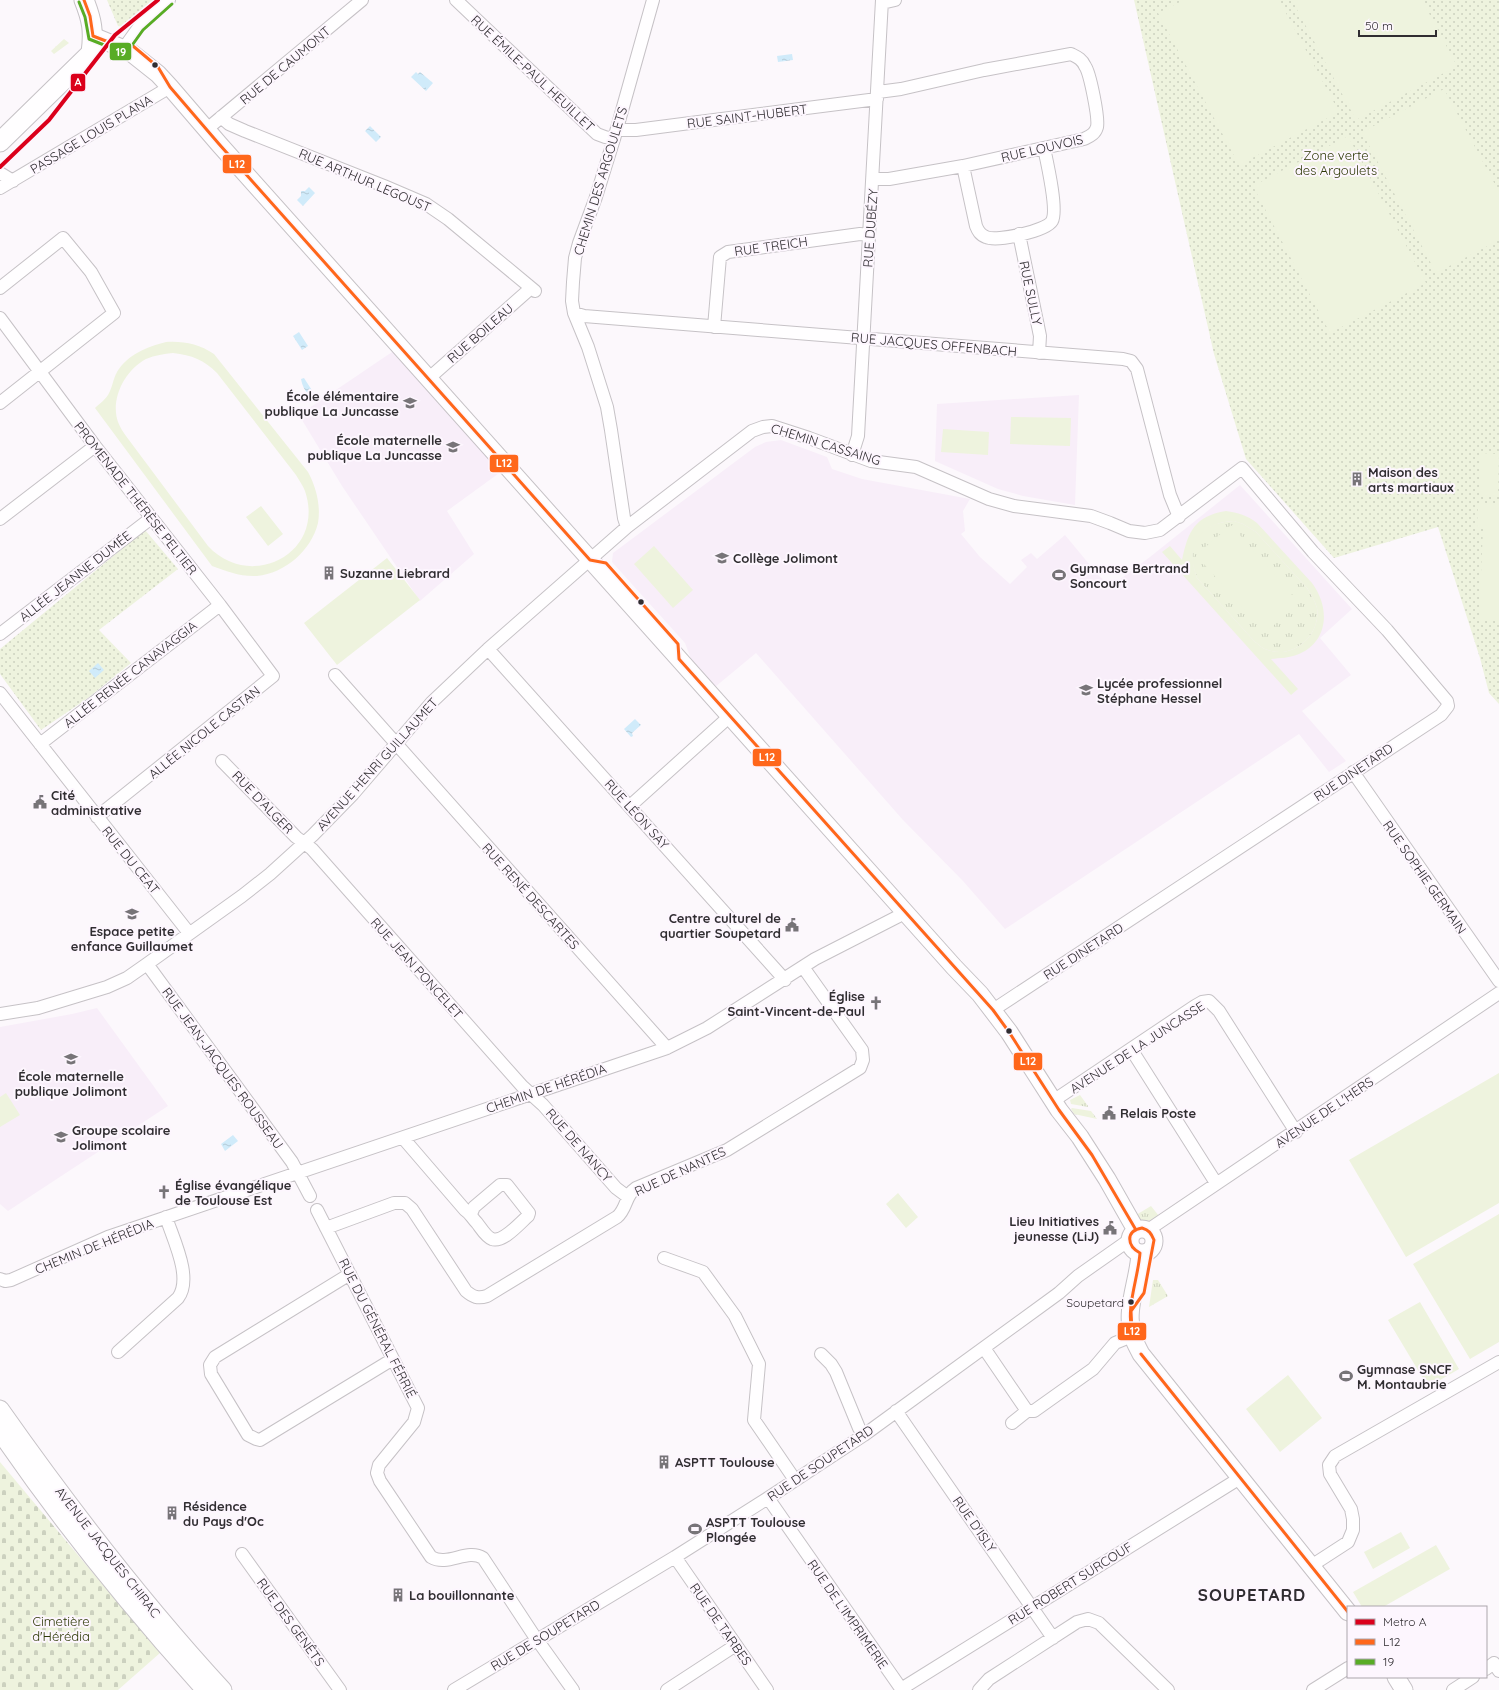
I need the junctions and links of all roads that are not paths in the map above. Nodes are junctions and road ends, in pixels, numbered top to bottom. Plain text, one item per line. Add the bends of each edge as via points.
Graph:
1 (84, 0) edge
2 (169, 0) edge
3 (362, 0) edge
4 (456, 0) edge
5 (653, 0) edge
6 (895, 0) edge
7 (882, 1) edge
8 (93, 36) junction
9 (124, 48) junction
10 (170, 87) junction
11 (877, 95) junction
12 (221, 117) junction
13 (0, 124) edge
14 (206, 128) junction
15 (616, 134) junction
16 (0, 142) edge
17 (1044, 148) junction
18 (963, 166) junction
19 (0, 173) edge
20 (873, 179) junction
21 (13, 181) junction
22 (0, 188) edge
23 (1019, 234) junction
24 (869, 235) junction
25 (0, 288) edge
26 (533, 289) joint
27 (574, 313) junction
28 (0, 318) edge
29 (714, 327) junction
30 (863, 338) junction
31 (1039, 353) junction
32 (39, 372) junction
33 (428, 378) junction
34 (0, 403) edge
35 (95, 446) junction
36 (852, 455) junction
37 (1242, 468) joint
38 (1179, 517) junction
39 (150, 518) junction
40 (0, 519) edge
41 (627, 527) junction
42 (590, 560) junction
43 (220, 605) junction
44 (0, 634) edge
45 (488, 649) junction
46 (335, 675) dead end
47 (273, 676) joint
48 (0, 693) edge
49 (730, 716) junction
50 (40, 744) junction
51 (396, 744) junction
52 (222, 761) dead end
53 (1353, 772) junction
54 (630, 806) junction
55 (97, 817) junction
56 (303, 843) junction
57 (904, 912) junction
58 (189, 933) junction
59 (147, 964) junction
60 (804, 967) junction
61 (785, 980) junction
62 (1499, 981) edge
63 (1499, 993) edge
64 (993, 1010) junction
65 (0, 1014) edge
66 (667, 1048) junction
67 (1131, 1049) junction
68 (530, 1094) junction
69 (1053, 1101) junction
70 (1296, 1132) junction
71 (403, 1138) junction
72 (298, 1172) junction
73 (1216, 1183) junction
74 (310, 1196) dead end
75 (628, 1196) junction
76 (317, 1210) dead end
77 (471, 1214) junction
78 (166, 1217) junction
79 (326, 1228) junction
80 (1138, 1239) junction
81 (664, 1258) dead end
82 (350, 1274) junction
83 (0, 1278) edge
84 (1132, 1336) junction
85 (984, 1348) junction
86 (118, 1352) dead end
87 (820, 1354) dead end
88 (393, 1359) junction
89 (1499, 1362) edge
90 (0, 1409) edge
91 (896, 1411) junction
92 (1027, 1411) junction
93 (1012, 1423) dead end
94 (0, 1432) edge
95 (864, 1434) junction
96 (1240, 1478) junction
97 (795, 1480) junction
98 (768, 1498) junction
99 (242, 1554) dead end
100 (675, 1557) junction
101 (1311, 1566) junction
102 (1032, 1607) junction
103 (1347, 1611) edge
104 (1053, 1638) junction
105 (538, 1640) junction
106 (736, 1645) junction
107 (1487, 1668) edge
108 (1347, 1669) edge
109 (1499, 1671) edge
110 (1397, 1678) edge
111 (1471, 1678) edge
112 (205, 1690) edge
113 (224, 1690) edge
114 (340, 1690) edge
115 (455, 1690) edge
116 (573, 1690) edge
117 (667, 1690) edge
118 (767, 1690) edge
119 (902, 1690) edge
120 (979, 1690) edge
121 (1168, 1690) edge
122 (1313, 1690) edge
123 (1404, 1690) edge
124 (1452, 1690) edge

1 - 8 main road
2 - 9 street via 139,27
3 - 12 street, RUE DE CAUMONT
4 - 15 street, RUE ÉMILE-PAUL HEUILLET via 597,134 605,137
5 - 15 street, CHEMIN DES ARGOULETS
6 - 7 street
7 - 11 street, RUE DUBÉZY
8 - 9 street
8 - 13 main road via 81,44
8 - 16 main road via 91,53
9 - 10 street via 158,74
10 - 14 street
10 - 21 street, PASSAGE LOUIS PLANA
11 - 15 street, RUE SAINT-HUBERT
11 - 17 street, RUE LOUVOIS via 1071,54 1080,58 1086,66 1098,119 1097,128 1092,135 1084,139
11 - 20 street, RUE DUBÉZY
12 - 14 street, RUE DE CAUMONT
12 - 26 street, RUE ARTHUR LEGOUST via 229,124 245,131 426,204
14 - 33 street
15 - 27 street, CHEMIN DES ARGOULETS via 575,258 572,282
17 - 18 street, RUE LOUVOIS
17 - 23 street via 1054,214 1048,225 1041,229
18 - 20 street, RUE LOUVOIS via 889,179
18 - 23 street via 979,233 991,239
19 - 21 street
20 - 24 street, RUE DUBÉZY
21 - 22 street, PASSAGE LOUIS PLANA
23 - 31 street, RUE SULLY via 1040,336
24 - 29 street, RUE TREICH via 852,235 722,254
24 - 30 street, RUE DUBÉZY
25 - 32 street via 63,238 91,272 114,313
26 - 33 street, RUE BOILEAU
27 - 29 street, RUE JACQUES OFFENBACH
27 - 41 street, CHEMIN DES ARGOULETS via 588,347 612,430
28 - 32 street, PROMENADE THÉRÈSE PELTIER
29 - 30 street, RUE JACQUES OFFENBACH
30 - 31 street, RUE JACQUES OFFENBACH
30 - 36 street, RUE DUBÉZY via 858,436
31 - 38 street, RUE JACQUES OFFENBACH via 1131,361 1137,369 1170,495
32 - 34 street
32 - 35 street, PROMENADE THÉRÈSE PELTIER
33 - 42 street
35 - 39 street, PROMENADE THÉRÈSE PELTIER
35 - 40 street
36 - 38 street, CHEMIN CASSAING via 871,461 916,467 975,493 1009,504 1090,516 1129,531 1145,533 1160,530
36 - 41 street, CHEMIN CASSAING via 792,432 763,426 752,431
37 - 38 street, CHEMIN CASSAING
37 - 53 street, RUE DINETARD via 1447,701 1448,706 1441,714
39 - 43 street, PROMENADE THÉRÈSE PELTIER
39 - 44 street, ALLÉE JEANNE DUMÉE
41 - 42 street, CHEMIN CASSAING
42 - 45 street, AVENUE HENRI GUILLAUMET
42 - 49 street
43 - 47 street, PROMENADE THÉRÈSE PELTIER
43 - 50 street, ALLÉE RENÉE CANAVAGGIA
45 - 51 street, AVENUE HENRI GUILLAUMET via 442,691
45 - 54 street, RUE LÉON SAY
46 - 51 street, RUE RENÉ DESCARTES
47 - 55 street, ALLÉE NICOLE CASTAN
48 - 50 street, RUE DU CEAT
49 - 54 street
49 - 57 street
50 - 55 street, RUE DU CEAT
51 - 56 street, AVENUE HENRI GUILLAUMET via 353,794
51 - 66 street, RUE RENÉ DESCARTES
52 - 56 street, RUE D'ALGER
53 - 62 street, RUE SOPHIE GERMAIN
53 - 64 street, RUE DINETARD
54 - 61 street, RUE LÉON SAY
55 - 58 street, RUE DU CEAT
56 - 58 street, AVENUE HENRI GUILLAUMET via 270,874
56 - 68 street, RUE JEAN PONCELET via 312,849
57 - 60 street, CHEMIN DE HÉRÉDIA
57 - 64 street
58 - 59 street, AVENUE HENRI GUILLAUMET
59 - 65 street, AVENUE HENRI GUILLAUMET via 127,978 102,989 38,1008
59 - 72 street, RUE JEAN-JACQUES ROUSSEAU
60 - 61 street, CHEMIN DE HÉRÉDIA
60 - 75 street, RUE DE NANTES via 862,1050 863,1060 860,1068 727,1150 636,1188
61 - 66 street, CHEMIN DE HÉRÉDIA via 707,1028
63 - 70 street, AVENUE DE L'HERS
64 - 69 street
66 - 68 street, CHEMIN DE HÉRÉDIA
67 - 69 street, AVENUE DE LA JUNCASSE
67 - 70 street, AVENUE DE LA JUNCASSE via 1202,1002 1209,1001
67 - 73 street
68 - 71 street, CHEMIN DE HÉRÉDIA
68 - 75 street, RUE DE NANCY via 553,1115 616,1188
69 - 80 street via 1104,1173
70 - 73 street, AVENUE DE L'HERS
71 - 72 street, CHEMIN DE HÉRÉDIA
71 - 77 street
72 - 74 street
72 - 78 street, CHEMIN DE HÉRÉDIA
73 - 80 street, AVENUE DE L'HERS
75 - 79 street, RUE DE NANTES via 623,1210 617,1217 482,1298 473,1297 466,1291 412,1209 405,1203 394,1203
76 - 79 street, RUE DU GÉNÉRAL FÉRRIÉ
77 - 77 street via 489,1238 496,1240 503,1238 529,1213 504,1184 474,1207
78 - 83 street, CHEMIN DE HÉRÉDIA via 82,1248 11,1280 5,1281
78 - 86 street, CHEMIN DE HÉRÉDIA via 184,1275 182,1293
79 - 82 street, RUE DU GÉNÉRAL FÉRRIÉ
80 - 84 street via 1131,1311
80 - 85 street, RUE DE SOUPETARD via 1124,1244 1078,1276
81 - 97 street via 703,1272 735,1316 759,1364 754,1420
82 - 88 street, RUE DU GÉNÉRAL FÉRRIÉ
82 - 88 street via 215,1357 210,1365 211,1374 248,1435 260,1440
84 - 92 street via 1115,1343 1092,1369 1034,1411
84 - 96 street via 1141,1354
85 - 91 street, RUE DE SOUPETARD
85 - 92 street
87 - 95 street via 836,1372
88 - 105 street, RUE DU GÉNÉRAL FÉRRIÉ via 418,1412 414,1422 381,1461 377,1473 380,1482 431,1557 445,1560 474,1554 483,1558
89 - 101 street via 1335,1456 1329,1465 1330,1474 1351,1509 1353,1530 1348,1542
90 - 113 street, AVENUE JACQUES CHIRAC via 52,1482 112,1559 170,1630
91 - 95 street, RUE DE SOUPETARD
91 - 102 street, RUE D'ISLY
92 - 93 street
94 - 112 street, AVENUE JACQUES CHIRAC via 108,1577
95 - 97 street, RUE DE SOUPETARD
96 - 101 street
96 - 102 street, RUE ROBERT SURCOUF
97 - 98 street, RUE DE SOUPETARD
98 - 100 street, RUE DE SOUPETARD
98 - 119 street, RUE DE L'IMPRIMERIE
99 - 114 street, RUE DES GENÊTS
100 - 105 street, RUE DE SOUPETARD
100 - 106 street, RUE DE TARBES
101 - 103 street
102 - 104 street, RUE D'ISLY
102 - 119 street, RUE ROBERT SURCOUF
104 - 120 street via 989,1679
104 - 121 street via 1077,1622 1094,1620
105 - 115 street, RUE DE SOUPETARD
105 - 116 street
106 - 117 street
106 - 118 street, RUE DE TARBES
107 - 109 street via 1494,1664
108 - 122 street
110 - 123 street
111 - 124 street

